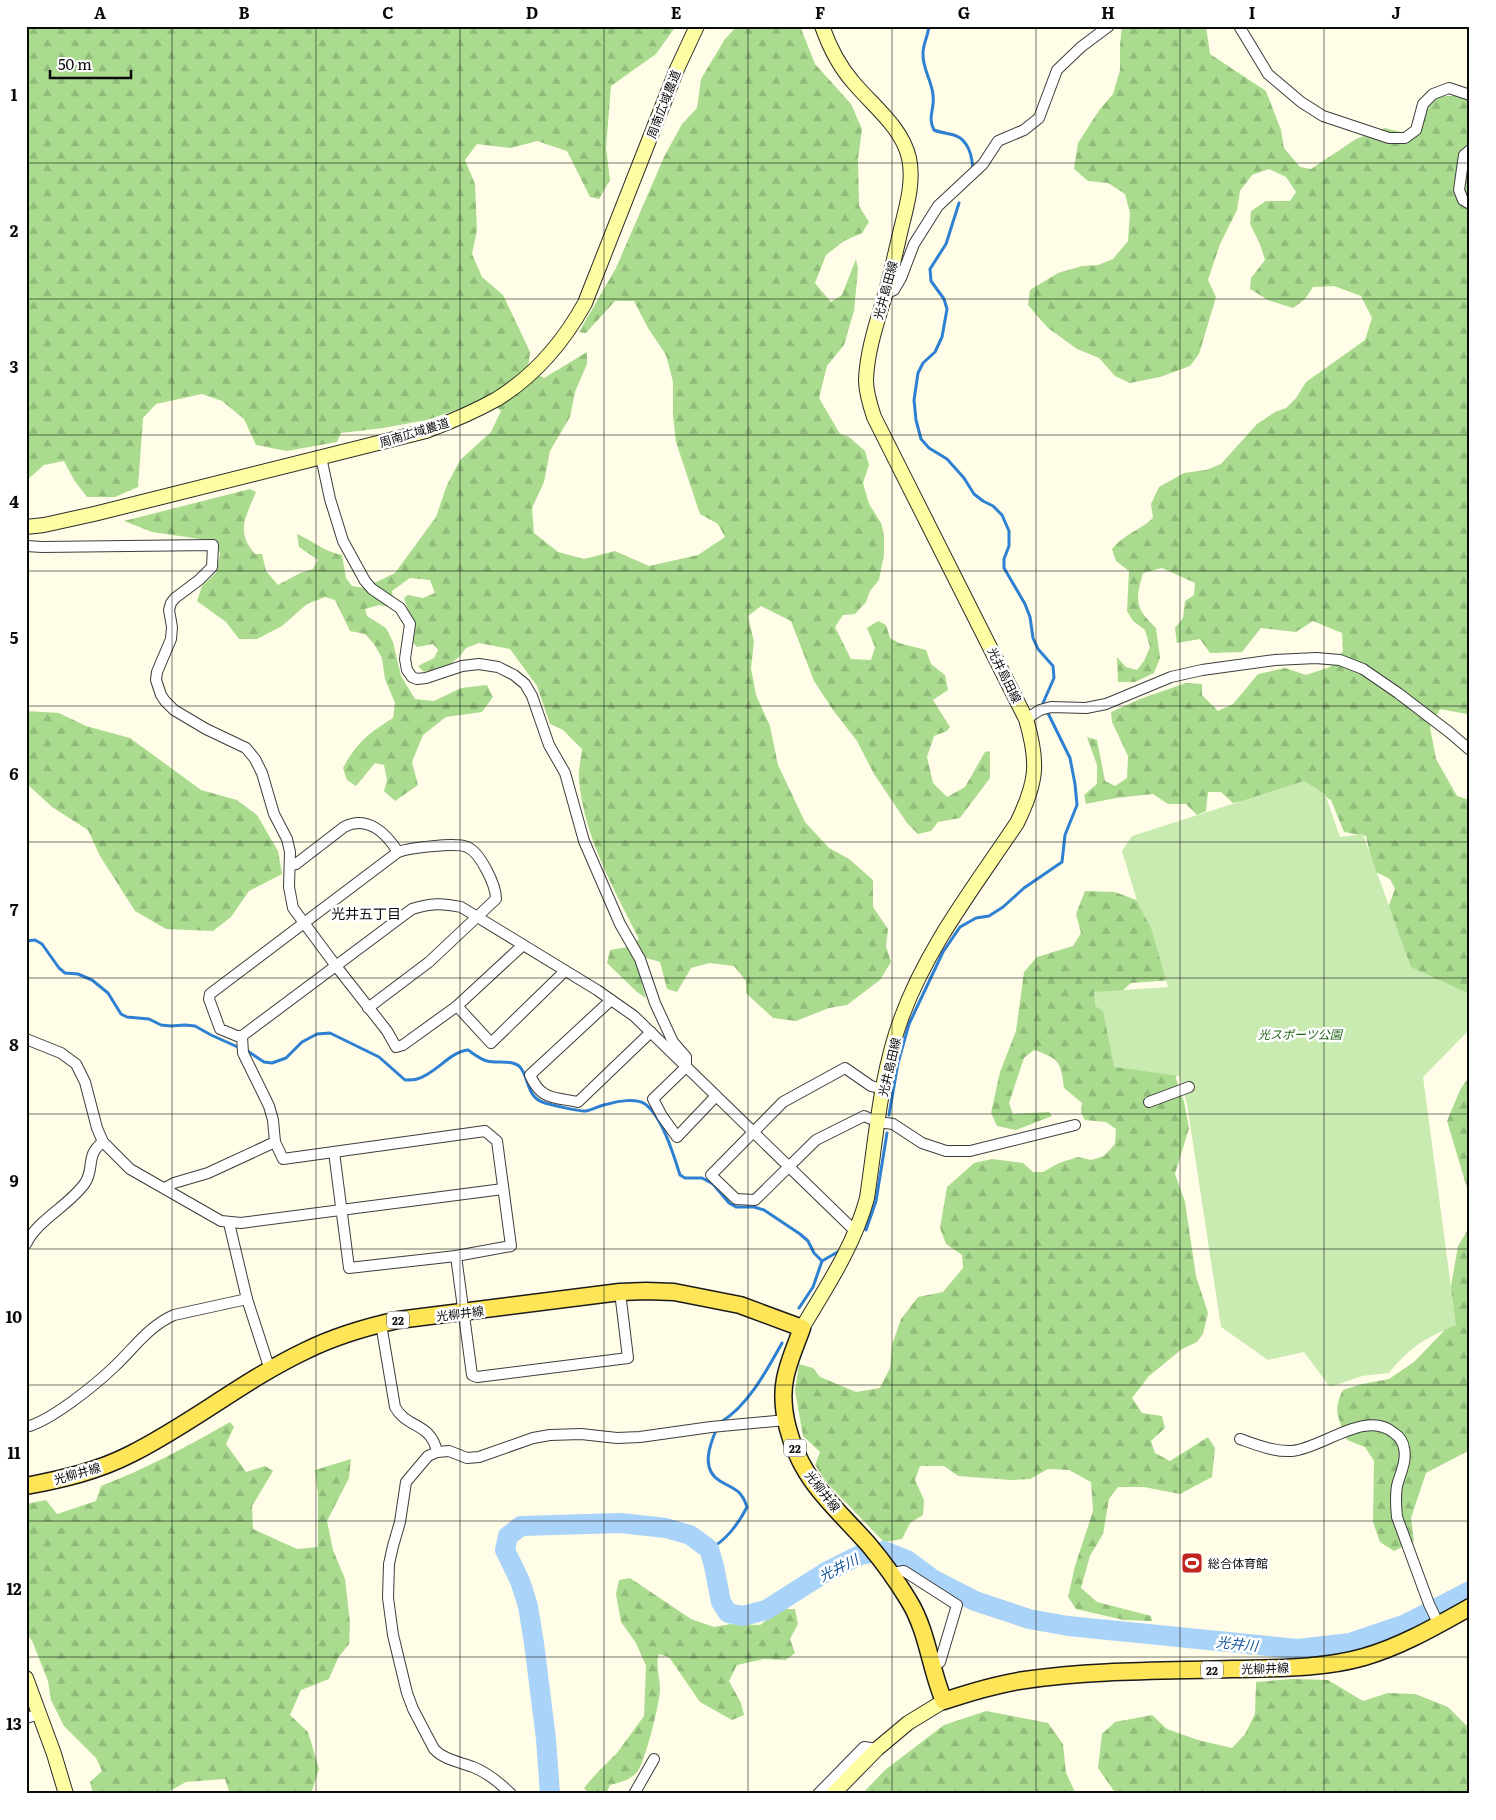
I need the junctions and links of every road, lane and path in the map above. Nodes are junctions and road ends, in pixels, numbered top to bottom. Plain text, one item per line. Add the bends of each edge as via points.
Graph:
1 (697, 26) edge
2 (822, 26) edge
3 (1109, 26) edge
4 (1239, 26) edge
5 (1470, 94) edge
6 (1470, 150) edge
7 (1470, 204) edge
8 (885, 294) junction
9 (321, 457) junction
10 (26, 527) edge
11 (26, 546) edge
12 (1026, 719) junction
13 (1470, 750) edge
14 (398, 852) junction
15 (291, 865) junction
16 (477, 917) junction
17 (304, 924) junction
18 (523, 944) junction
19 (336, 966) junction
20 (565, 971) junction
21 (611, 1000) junction
22 (457, 1006) junction
23 (368, 1008) junction
24 (650, 1032) junction
25 (26, 1039) edge
26 (242, 1044) junction
27 (686, 1067) junction
28 (1189, 1087) dead end
29 (883, 1089) junction
30 (716, 1096) junction
31 (1149, 1102) dead end
32 (878, 1122) junction
33 (1075, 1125) dead end
34 (753, 1132) junction
35 (103, 1142) junction
36 (275, 1142) junction
37 (334, 1152) junction
38 (789, 1168) junction
39 (165, 1188) junction
40 (502, 1189) junction
41 (341, 1211) junction
42 (229, 1223) junction
43 (856, 1232) junction
44 (26, 1244) edge
45 (456, 1256) junction
46 (620, 1292) junction
47 (247, 1299) junction
48 (464, 1313) junction
49 (381, 1324) junction
50 (802, 1328) junction
51 (270, 1370) junction
52 (786, 1420) junction
53 (26, 1427) edge
54 (1240, 1439) dead end
55 (437, 1452) junction
56 (26, 1486) edge
57 (892, 1573) junction
58 (1470, 1607) edge
59 (1437, 1620) junction
60 (933, 1667) junction
61 (26, 1678) edge
62 (944, 1701) junction
63 (33, 1716) edge
64 (877, 1749) junction
65 (654, 1759) dead end
66 (66, 1794) edge
67 (511, 1794) edge
68 (634, 1794) edge
69 (818, 1794) edge
70 (833, 1794) edge

1 - 9 main road, 周南広域農道 via 585,303 571,328 546,358 498,398 461,417 426,431
2 - 8 main road, 光井島田線 via 851,81 889,121 908,156 911,178
3 - 8 street via 1057,70 1039,118 1024,130 998,141 983,164 938,206 914,244 894,290
4 - 5 street via 1268,74 1301,102 1324,116 1389,138 1405,138 1416,130 1423,104 1433,94 1449,88
6 - 7 street via 1464,154 1459,190
8 - 12 main road, 光井島田線 via 874,331 866,381 874,417
9 - 10 main road, 周南広域農道 via 94,514
9 - 27 street via 342,542 365,581 400,608 410,624 405,659 412,677 418,680 479,664 498,667 525,684 549,745 565,773 584,841 620,924 640,959 673,1042 686,1058
11 - 15 street via 213,545 212,567 170,603 171,639 156,680 165,702 174,710 246,748 255,759 274,814 287,839
12 - 13 street via 1040,710 1106,704 1171,677 1202,670 1316,658 1340,660 1363,669
12 - 29 main road, 光井島田線 via 1034,747 1033,785 1027,803 933,949 917,980 900,1020
14 - 15 street via 380,830 367,824 352,823
14 - 16 street via 424,847 465,846 476,852 496,891 496,899
14 - 17 street
15 - 17 street via 289,887 293,908
16 - 18 street
16 - 19 street via 449,904 430,903 412,909
16 - 23 street via 429,962
17 - 19 street
17 - 26 street via 210,994 208,998 220,1029 237,1036
18 - 20 street
18 - 22 street
19 - 23 street
19 - 26 street
20 - 21 street
20 - 22 street via 491,1042
21 - 24 street
21 - 24 street via 530,1075 536,1088 544,1094 578,1102
22 - 23 street via 396,1047
24 - 27 street
25 - 35 street via 61,1053 76,1064 85,1082
26 - 36 street via 269,1106
27 - 30 street
27 - 30 street via 653,1099 677,1137
28 - 31 street
29 - 32 main road, 光井島田線
29 - 34 street via 871,1086 845,1068 783,1102
30 - 34 street
32 - 33 street via 893,1124 922,1143 946,1151 970,1150
32 - 38 street via 864,1116 816,1140
32 - 43 main road, 光井島田線 via 867,1198
34 - 38 street
34 - 38 street via 711,1175 736,1199 756,1200
35 - 39 street via 130,1169
35 - 44 street via 91,1157 90,1175 84,1184 36,1228
36 - 37 street via 283,1158
36 - 39 street via 208,1173
37 - 40 street via 485,1131 497,1141
37 - 41 street
38 - 43 street
39 - 42 street
40 - 41 street
40 - 45 street via 512,1246
41 - 42 street
41 - 45 street via 349,1268
42 - 47 street
43 - 50 main road, 光井島田線 via 846,1255
45 - 48 street
46 - 48 main road, 光柳井線 / 22
46 - 48 street via 628,1358 570,1366 472,1375
46 - 50 main road, 光柳井線 / 22 via 674,1292 706,1297 740,1305
47 - 51 street
47 - 53 street via 163,1320 94,1384 47,1418
48 - 49 main road, 光柳井線 / 22
49 - 51 main road, 光柳井線 / 22 via 336,1337
49 - 55 street via 394,1407 433,1438
50 - 52 main road, 光柳井線 / 22 via 785,1379
51 - 56 main road, 光柳井線 / 22 via 130,1454 92,1471
52 - 55 street via 640,1437 550,1435 479,1457
52 - 57 main road, 光柳井線 / 22 via 807,1473
54 - 59 street via 1273,1450 1293,1450 1375,1424 1389,1428 1400,1437 1404,1462 1397,1486 1397,1517
55 - 67 street via 428,1456 406,1482 388,1573 393,1635 407,1693 434,1749 439,1755 491,1776
57 - 60 main road, 光柳井線 / 22 via 911,1603 925,1636
57 - 60 street via 904,1571 957,1605 940,1662
58 - 59 main road, 光柳井線 / 22
59 - 62 main road, 光柳井線 / 22 via 1402,1644 1332,1664 1075,1674 986,1687
60 - 62 main road, 光柳井線 / 22
61 - 63 main road
62 - 64 main road via 908,1723
63 - 66 main road
64 - 69 street via 864,1747
64 - 70 main road
65 - 68 street

